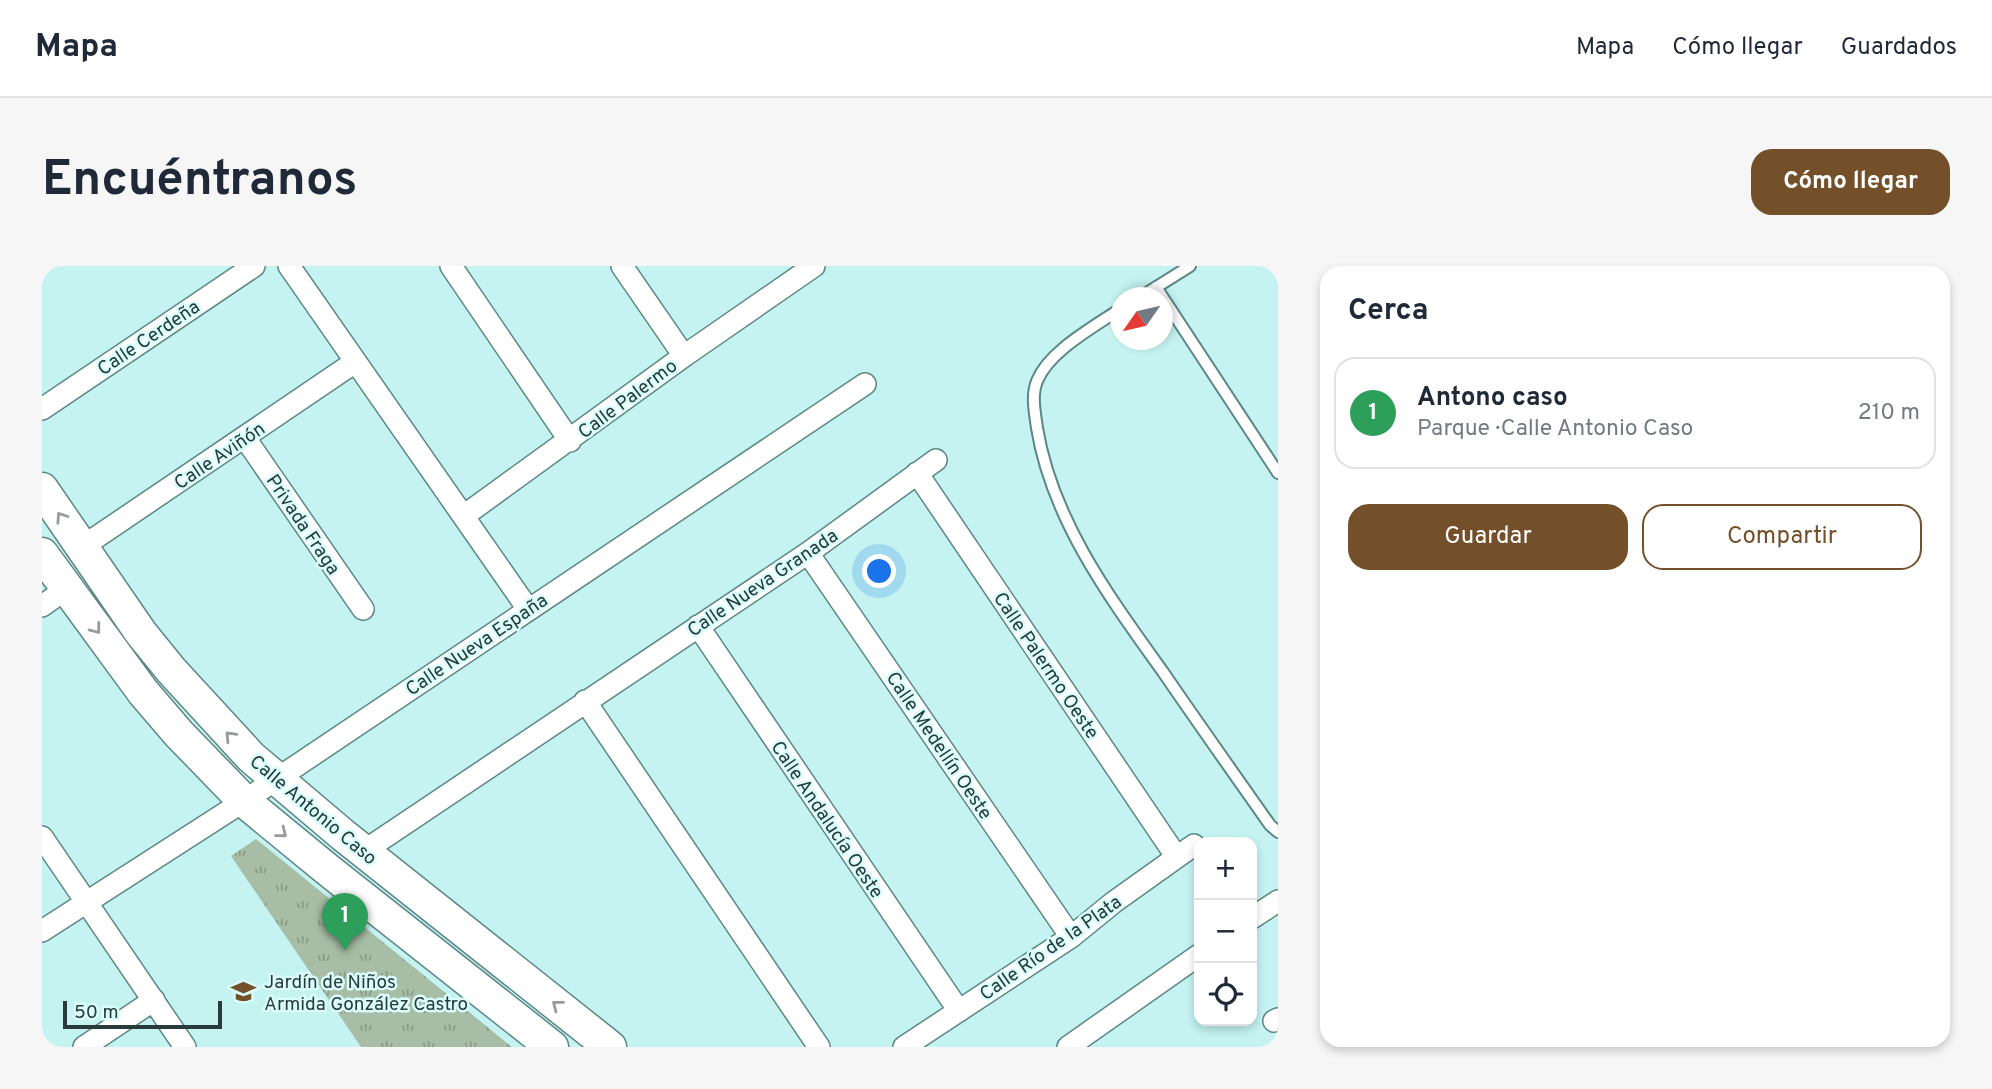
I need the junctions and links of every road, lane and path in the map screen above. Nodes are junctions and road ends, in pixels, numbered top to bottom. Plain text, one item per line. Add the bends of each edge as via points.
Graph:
1 (254, 266) edge
2 (289, 266) edge
3 (451, 266) edge
4 (622, 266) edge
5 (814, 266) edge
6 (1190, 266) edge
7 (785, 274) edge
8 (1156, 287) edge
9 (1173, 313) edge
10 (1110, 317) edge
11 (684, 356) junction
12 (355, 362) junction
13 (865, 384) dead end
14 (42, 409) edge
15 (245, 438) junction
16 (570, 441) junction
17 (936, 460) dead end
18 (1278, 472) edge
19 (917, 473) junction
20 (42, 489) edge
21 (464, 515) junction
22 (82, 547) junction
23 (808, 553) junction
24 (42, 554) edge
25 (54, 597) edge
26 (528, 608) junction
27 (363, 610) dead end
28 (698, 626) junction
29 (585, 701) junction
30 (274, 779) junction
31 (244, 800) junction
32 (1278, 832) edge
33 (42, 837) edge
34 (1185, 850) joint
35 (364, 851) junction
36 (1278, 901) edge
37 (86, 902) junction
38 (1257, 916) edge
39 (42, 932) edge
40 (1071, 937) junction
41 (1194, 958) edge
42 (153, 1000) junction
43 (959, 1012) junction
44 (84, 1047) edge
45 (185, 1047) edge
46 (552, 1047) edge
47 (610, 1047) edge
48 (818, 1047) edge
49 (904, 1047) edge
50 (1068, 1047) edge

1 - 14 street, Calle Cerdeña
2 - 12 street
3 - 16 street
4 - 11 street
5 - 7 street, Calle Palermo
6 - 8 lane
7 - 11 street, Calle Palermo
9 - 18 lane
10 - 32 lane via 1056,354 1043,369 1033,404 1041,450 1065,516 1091,566
11 - 16 street, Calle Palermo
12 - 15 street, Calle Aviñón
12 - 21 street
13 - 26 street, Calle Nueva España
15 - 22 street, Calle Aviñón
15 - 27 street, Privada Fraga
16 - 21 street, Calle Palermo
17 - 19 street, Calle Nueva Granada
19 - 23 street, Calle Nueva Granada
19 - 34 street, Calle Palermo Oeste
22 -> 20 main road, Calle Antonio Caso
21 - 26 street
30 -> 22 main road, Calle Antonio Caso via 171,670
23 - 28 street, Calle Nueva Granada
23 - 40 street, Calle Medellín Oeste
24 - 25 main road, Calle Antonio Caso
25 -> 31 main road, Calle Antonio Caso
26 - 30 street, Calle Nueva España
28 - 29 street, Calle Nueva Granada
28 - 43 street, Calle Andalucía Oeste
29 - 35 street, Calle Nueva Granada
29 - 48 street
30 - 31 street, Calle Nueva España
30 - 35 main road, Calle Antonio Caso
31 - 37 street, Calle Nueva España
31 -> 46 main road, Calle Antonio Caso
33 - 37 street
34 - 40 street, Calle Río de la Plata
47 -> 35 main road, Calle Antonio Caso
36 - 38 street
37 - 39 street, Calle Nueva España
37 - 42 street
40 - 43 street, Calle Río de la Plata
41 - 50 street
42 - 44 street
42 - 45 street
43 - 49 street, Calle Río de la Plata

